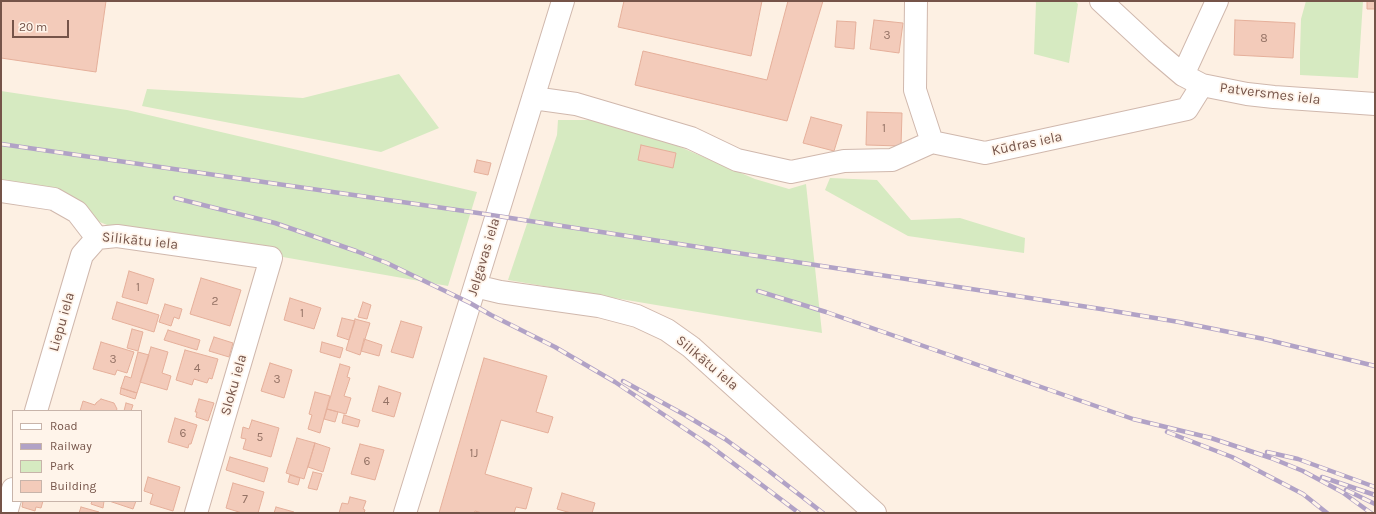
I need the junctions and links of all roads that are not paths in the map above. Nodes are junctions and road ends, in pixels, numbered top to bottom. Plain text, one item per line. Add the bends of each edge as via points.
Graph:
1 (563, 1) edge
2 (916, 1) edge
3 (1101, 1) edge
4 (1217, 1) edge
5 (1193, 80) junction
6 (533, 98) junction
7 (1375, 104) edge
8 (932, 142) junction
9 (1, 191) edge
10 (97, 238) junction
11 (271, 258) joint
12 (475, 286) junction
13 (36, 410) edge
14 (12, 492) edge
15 (6, 513) edge
16 (196, 513) edge
17 (405, 513) edge
18 (875, 513) edge

1 - 6 street, Jelgavas iela
2 - 8 street via 915,90
3 - 5 street, Patversmes iela via 1156,52
4 - 5 street, Kūdras iela
5 - 7 street, Patversmes iela via 1247,94
5 - 8 street, Kūdras iela via 1187,109 985,153
6 - 8 street via 576,104 691,138 736,160 791,172 844,161 892,160
6 - 12 street, Jelgavas iela
9 - 10 street, Silikātu iela via 54,199 77,212
10 - 11 street, Silikātu iela via 117,236
10 - 13 street, Liepu iela via 82,255
11 - 16 street, Sloku iela
12 - 17 street, Jelgavas iela
12 - 18 street, Silikātu iela via 599,306 637,316 667,330 691,347
14 - 15 street

